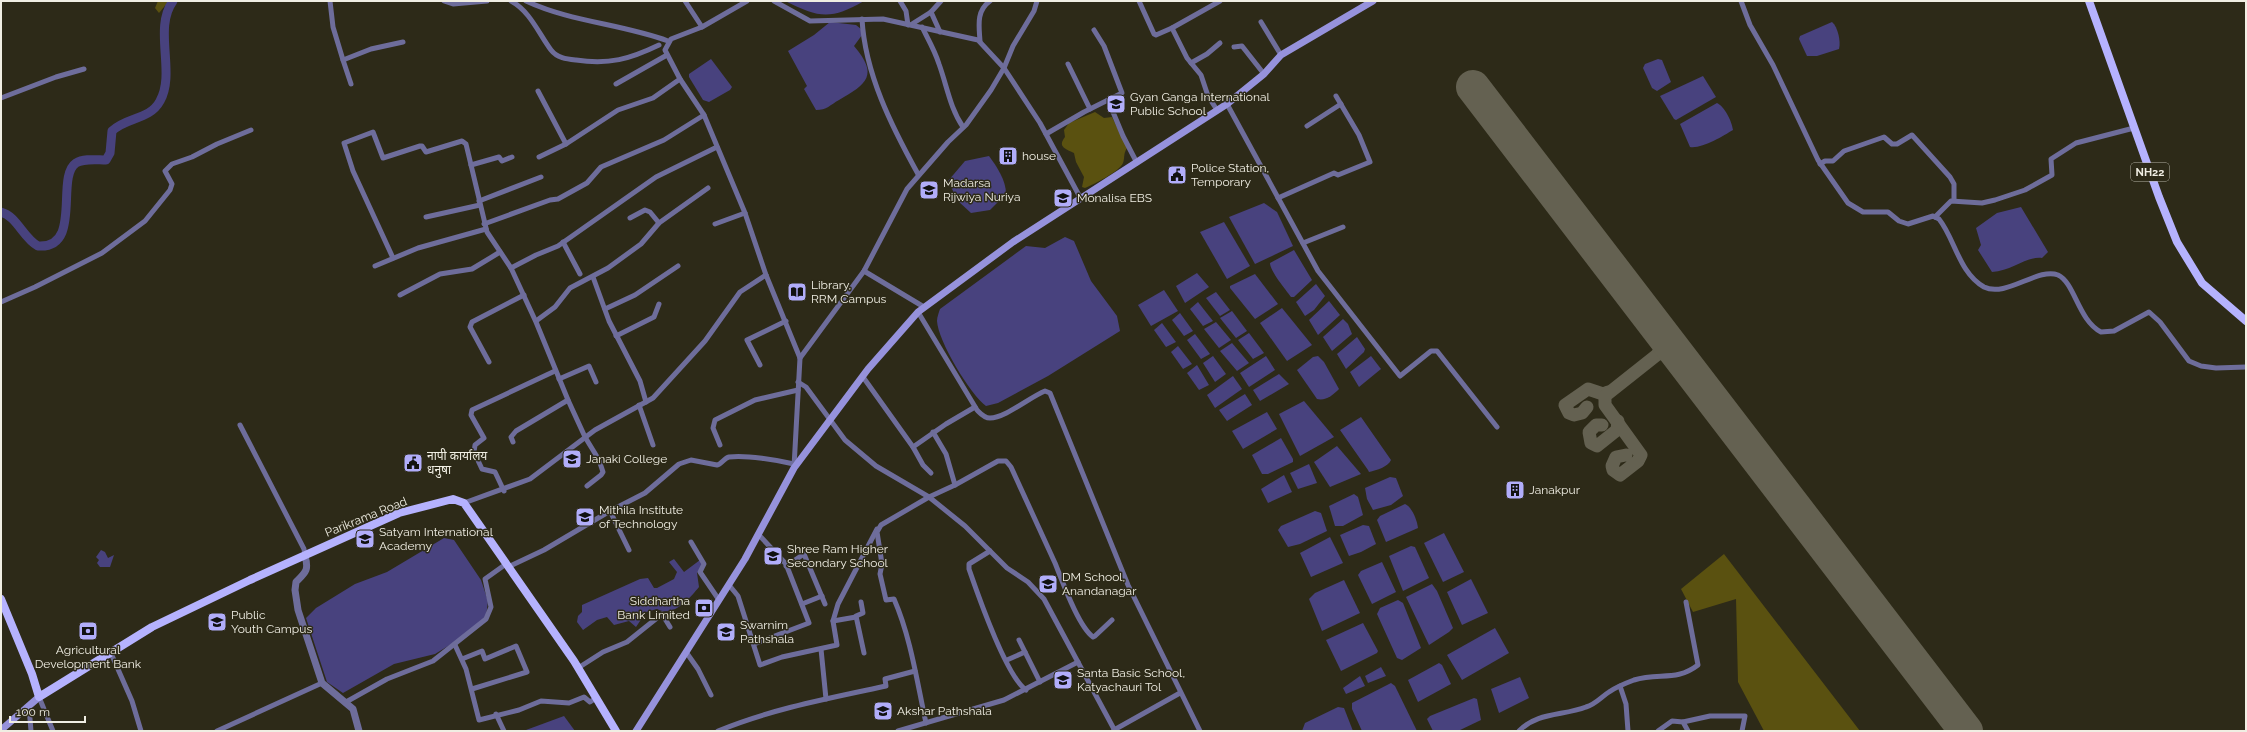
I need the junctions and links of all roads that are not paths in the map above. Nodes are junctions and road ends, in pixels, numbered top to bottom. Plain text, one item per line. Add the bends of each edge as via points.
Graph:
1 (330, 1) edge
2 (444, 1) edge
3 (487, 1) edge
4 (511, 1) edge
5 (526, 1) edge
6 (685, 1) edge
7 (747, 1) edge
8 (774, 1) edge
9 (900, 1) edge
10 (941, 1) edge
11 (990, 1) edge
12 (1037, 1) edge
13 (1139, 1) edge
14 (1220, 1) edge
15 (1373, 1) edge
16 (1741, 1) edge
17 (2089, 1) edge
18 (931, 12) junction
19 (862, 19) junction
20 (1261, 22) dead end
21 (910, 24) junction
22 (702, 27) junction
23 (922, 28) junction
24 (1172, 28) junction
25 (1094, 30) dead end
26 (940, 32) junction
27 (653, 36) junction
28 (668, 41) junction
29 (980, 41) junction
30 (403, 42) dead end
31 (1220, 44) dead end
32 (659, 45) junction
33 (1234, 47) dead end
34 (666, 53) junction
35 (1281, 55) junction
36 (343, 60) junction
37 (1191, 63) junction
38 (1068, 64) dead end
39 (1004, 68) junction
40 (84, 69) dead end
41 (1264, 74) junction
42 (680, 79) junction
43 (351, 84) dead end
44 (616, 84) dead end
45 (538, 91) dead end
46 (1336, 96) dead end
47 (1, 98) edge
48 (1108, 100) junction
49 (1227, 104) junction
50 (1341, 104) junction
51 (1090, 109) junction
52 (1218, 110) junction
53 (704, 115) junction
54 (1306, 126) dead end
55 (963, 127) junction
56 (2134, 128) junction
57 (251, 130) dead end
58 (1046, 134) junction
59 (566, 144) junction
60 (717, 147) junction
61 (512, 157) dead end
62 (539, 157) dead end
63 (1137, 163) junction
64 (1820, 164) junction
65 (471, 166) junction
66 (918, 174) junction
67 (542, 177) dead end
68 (708, 188) dead end
69 (1278, 198) junction
70 (1081, 199) junction
71 (1954, 200) junction
72 (479, 203) junction
73 (745, 213) junction
74 (426, 217) dead end
75 (1935, 217) junction
76 (630, 218) dead end
77 (659, 223) junction
78 (715, 224) dead end
79 (485, 227) junction
80 (1343, 227) dead end
81 (563, 242) junction
82 (1303, 243) junction
83 (500, 252) junction
84 (393, 258) junction
85 (375, 266) dead end
86 (678, 266) dead end
87 (511, 268) junction
88 (864, 271) junction
89 (580, 274) dead end
90 (766, 275) junction
91 (593, 277) junction
92 (400, 294) dead end
93 (524, 295) junction
94 (1, 302) edge
95 (659, 304) dead end
96 (924, 307) junction
97 (605, 309) junction
98 (918, 312) junction
99 (536, 321) junction
100 (786, 321) junction
101 (2246, 322) edge
102 (616, 336) junction
103 (800, 358) junction
104 (489, 362) dead end
105 (760, 365) dead end
106 (2246, 367) edge
107 (555, 371) junction
108 (863, 377) junction
109 (559, 379) junction
110 (596, 382) dead end
111 (798, 382) junction
112 (798, 390) junction
113 (568, 400) junction
114 (646, 402) junction
115 (640, 405) junction
116 (975, 407) junction
117 (830, 420) junction
118 (240, 426) dead end
119 (1497, 428) dead end
120 (933, 432) junction
121 (585, 437) junction
122 (512, 442) dead end
123 (653, 445) dead end
124 (720, 445) dead end
125 (913, 447) junction
126 (794, 466) junction
127 (931, 473) dead end
128 (955, 485) junction
129 (587, 486) dead end
130 (504, 491) junction
131 (930, 496) junction
132 (464, 503) junction
133 (610, 511) junction
134 (879, 527) junction
135 (758, 534) junction
136 (691, 542) dead end
137 (629, 550) dead end
138 (990, 551) junction
139 (305, 556) junction
140 (507, 565) junction
141 (786, 566) junction
142 (729, 585) junction
143 (822, 596) junction
144 (1, 599) edge
145 (719, 600) junction
146 (861, 602) dead end
147 (1686, 602) dead end
148 (802, 604) junction
149 (825, 604) dead end
150 (856, 617) junction
151 (1112, 620) dead end
152 (833, 621) junction
153 (670, 627) dead end
154 (1019, 640) dead end
155 (754, 644) junction
156 (455, 645) junction
157 (821, 649) junction
158 (110, 651) junction
159 (686, 652) junction
160 (1025, 652) junction
161 (864, 653) dead end
162 (462, 660) junction
163 (1007, 660) junction
164 (1078, 662) junction
165 (578, 668) junction
166 (915, 671) junction
167 (1040, 682) junction
168 (322, 683) junction
169 (1620, 686) junction
170 (472, 689) junction
171 (1026, 690) junction
172 (1180, 693) junction
173 (710, 695) dead end
174 (38, 697) junction
175 (596, 698) junction
176 (826, 699) junction
177 (346, 702) junction
178 (29, 707) junction
179 (496, 714) junction
180 (1683, 722) junction
181 (926, 724) junction
182 (1, 730) edge
183 (1115, 730) edge
184 (31, 731) edge
185 (53, 731) edge
186 (141, 731) edge
187 (217, 731) edge
188 (359, 731) edge
189 (504, 731) edge
190 (616, 731) edge
191 (636, 731) edge
192 (718, 731) edge
193 (898, 731) edge
194 (1200, 731) edge
195 (1519, 731) edge
196 (1628, 731) edge
197 (1658, 731) edge
198 (1688, 731) edge
199 (1742, 731) edge

1 - 36 street via 333,27
2 - 3 street via 453,4
4 - 32 street via 528,16 552,52 565,59 611,62 634,56
5 - 27 street via 561,15
6 - 22 street
7 - 22 street
8 - 19 street via 810,21
9 - 21 street
10 - 18 street
11 - 29 street via 978,17
12 - 39 street via 1012,46
13 - 24 street via 1154,34
14 - 24 street
15 - 35 main road
16 - 64 street via 1750,25 1773,65
17 - 56 main road, NH22
18 - 21 street
18 - 26 street
19 - 21 street via 883,19
19 - 66 street via 866,54 883,103 898,139
20 - 35 street
21 - 23 street
22 - 28 street
23 - 26 street
23 - 55 street via 938,59 956,115
24 - 37 street
25 - 48 street via 1104,46 1122,93
26 - 29 street
27 - 28 street
27 - 32 street
28 - 34 street
29 - 39 street
30 - 36 street via 390,43
31 - 37 street
32 - 34 street
33 - 41 street via 1242,46
34 - 42 street
34 - 44 street
35 - 41 main road
36 - 43 street
37 - 52 street via 1201,76 1208,96
38 - 51 street
39 - 55 street
39 - 58 street
40 - 47 street
41 - 49 main road
42 - 53 street
42 - 59 street via 653,98 618,110
45 - 59 street
46 - 50 street
48 - 51 street
48 - 63 street
49 - 52 main road
49 - 69 street
50 - 54 street
50 - 69 street via 1370,162 1338,175 1334,173
51 - 58 street
52 - 63 main road
53 - 60 street
53 - 79 street via 664,140 601,167 586,183 558,199
55 - 66 street
56 - 71 street via 2076,143 2051,159 2052,175 2025,190 1982,203
56 - 101 main road, NH22 via 2177,242 2202,284
57 - 94 street via 192,158 168,166 165,171 172,184 170,190 145,221 102,253
58 - 70 street
59 - 62 street
60 - 73 street
60 - 81 street via 656,177
61 - 65 street via 502,161 499,157
63 - 70 main road
64 - 71 street via 1825,161 1833,162 1844,151 1884,136 1892,144 1896,144 1912,135 1950,177 1954,184
64 - 75 street via 1848,203 1857,210 1888,212 1899,221 1908,224
65 - 72 street
65 - 84 street via 466,144 462,141 426,152 420,146 383,158 373,132 344,143 353,171
66 - 88 street via 907,189
67 - 72 street
68 - 77 street
69 - 82 street
70 - 96 main road via 1013,242
71 - 75 street via 1944,206
72 - 74 street
72 - 79 street
73 - 78 street
73 - 90 street
75 - 106 street via 1944,226 1958,255 1971,274 1978,283 1987,288 2006,287 2048,274 2059,276 2067,284 2087,321 2101,332 2114,331 2149,312 2160,322 2189,361 2216,368
76 - 77 street via 645,210
77 - 91 street via 638,246
79 - 83 street
79 - 84 street
80 - 82 street
81 - 87 street
81 - 89 street
82 - 119 street via 1318,271 1400,376 1431,351 1437,351
83 - 87 street
83 - 92 street via 472,269 440,274
84 - 85 street
86 - 97 street via 635,295
87 - 93 street
88 - 96 street
88 - 103 street
90 - 100 street
90 - 114 street via 740,292 685,365 663,389
91 - 97 street
91 - 99 street via 570,288 555,307
93 - 99 street
93 - 104 street via 472,322 470,327
95 - 102 street via 654,317
96 - 98 main road
97 - 102 street
98 - 108 main road
98 - 116 street
99 - 107 street
100 - 103 street
100 - 105 street via 747,340
102 - 114 street via 640,381
103 - 111 street
107 - 109 street
107 - 130 street via 472,410 471,415 484,438 474,447 474,452 482,469 495,472
108 - 117 main road
108 - 125 street
109 - 110 street via 589,366
109 - 113 street
111 - 112 street
111 - 117 street via 806,387
112 - 124 street via 755,400 715,420 714,428
112 - 126 street
113 - 121 street
113 - 122 street via 516,431 511,437
114 - 115 street
115 - 121 street via 605,423
115 - 123 street
116 - 120 street
116 - 172 street via 984,417 991,418 1000,416 1045,391 1050,393 1128,585
117 - 126 main road
117 - 131 street via 845,440 876,466
118 - 139 street via 304,549
120 - 125 street
120 - 128 street via 946,454
121 - 129 street via 603,472
121 - 130 street via 530,480
125 - 127 street
126 - 133 street via 778,460 747,457 728,457 717,465 687,461 679,464 645,493
126 - 135 main road
128 - 131 street
128 - 151 street via 998,461 1008,463 1075,610 1088,632 1093,637 1096,636
130 - 132 street
131 - 134 street
131 - 138 street via 966,526
132 - 139 main road, Parikrama Road via 453,499 399,513
132 - 140 main road
133 - 137 street
133 - 140 street via 544,550
134 - 152 street via 874,531 844,592
134 - 166 street via 877,532 883,595 886,600 894,599
135 - 141 street
135 - 142 main road
136 - 145 street via 704,564 700,572
138 - 163 street via 969,564 969,569 981,606
138 - 164 street via 1006,568 1028,582 1044,599
139 - 158 main road, Parikrama Road via 152,627
139 - 168 street via 307,572 296,582 295,590 298,610
140 - 156 street via 485,580 491,607 486,619
140 - 165 main road
141 - 143 street via 804,554
141 - 148 street
142 - 145 main road
142 - 155 street via 738,596
143 - 148 street
143 - 149 street
144 - 174 main road via 30,668
145 - 159 main road
146 - 150 street via 863,613
147 - 169 street via 1698,665 1681,676 1652,676
148 - 155 street via 808,623
150 - 152 street
150 - 161 street
152 - 157 street via 837,644
153 - 165 street via 662,614 627,642 603,652
154 - 160 street
155 - 157 street via 760,665 782,657
156 - 162 street
156 - 177 street via 433,661 387,679
157 - 176 street
158 - 174 main road, Parikrama Road
158 - 186 street via 132,701
159 - 173 street via 698,669
159 - 191 main road
160 - 163 street
160 - 167 street
162 - 170 street
162 - 170 street via 482,651 484,659 516,646 527,672
163 - 171 street via 1014,677
164 - 167 street
164 - 183 street
165 - 175 main road
166 - 176 street via 885,679 886,686
166 - 181 street
167 - 171 street
168 - 177 street
168 - 187 street
169 - 195 street via 1593,704 1535,719
169 - 196 street via 1626,704
170 - 179 street via 478,720
171 - 181 street via 1004,700
172 - 183 street
172 - 194 street
174 - 178 main road
174 - 185 street
175 - 179 street via 590,702 584,698 569,703 541,701 519,710
175 - 190 main road
176 - 192 street
177 - 188 street via 355,713
178 - 182 main road
178 - 184 street
179 - 189 street
180 - 197 street via 1672,721
180 - 198 street
180 - 199 street via 1710,716 1745,716
181 - 193 street

